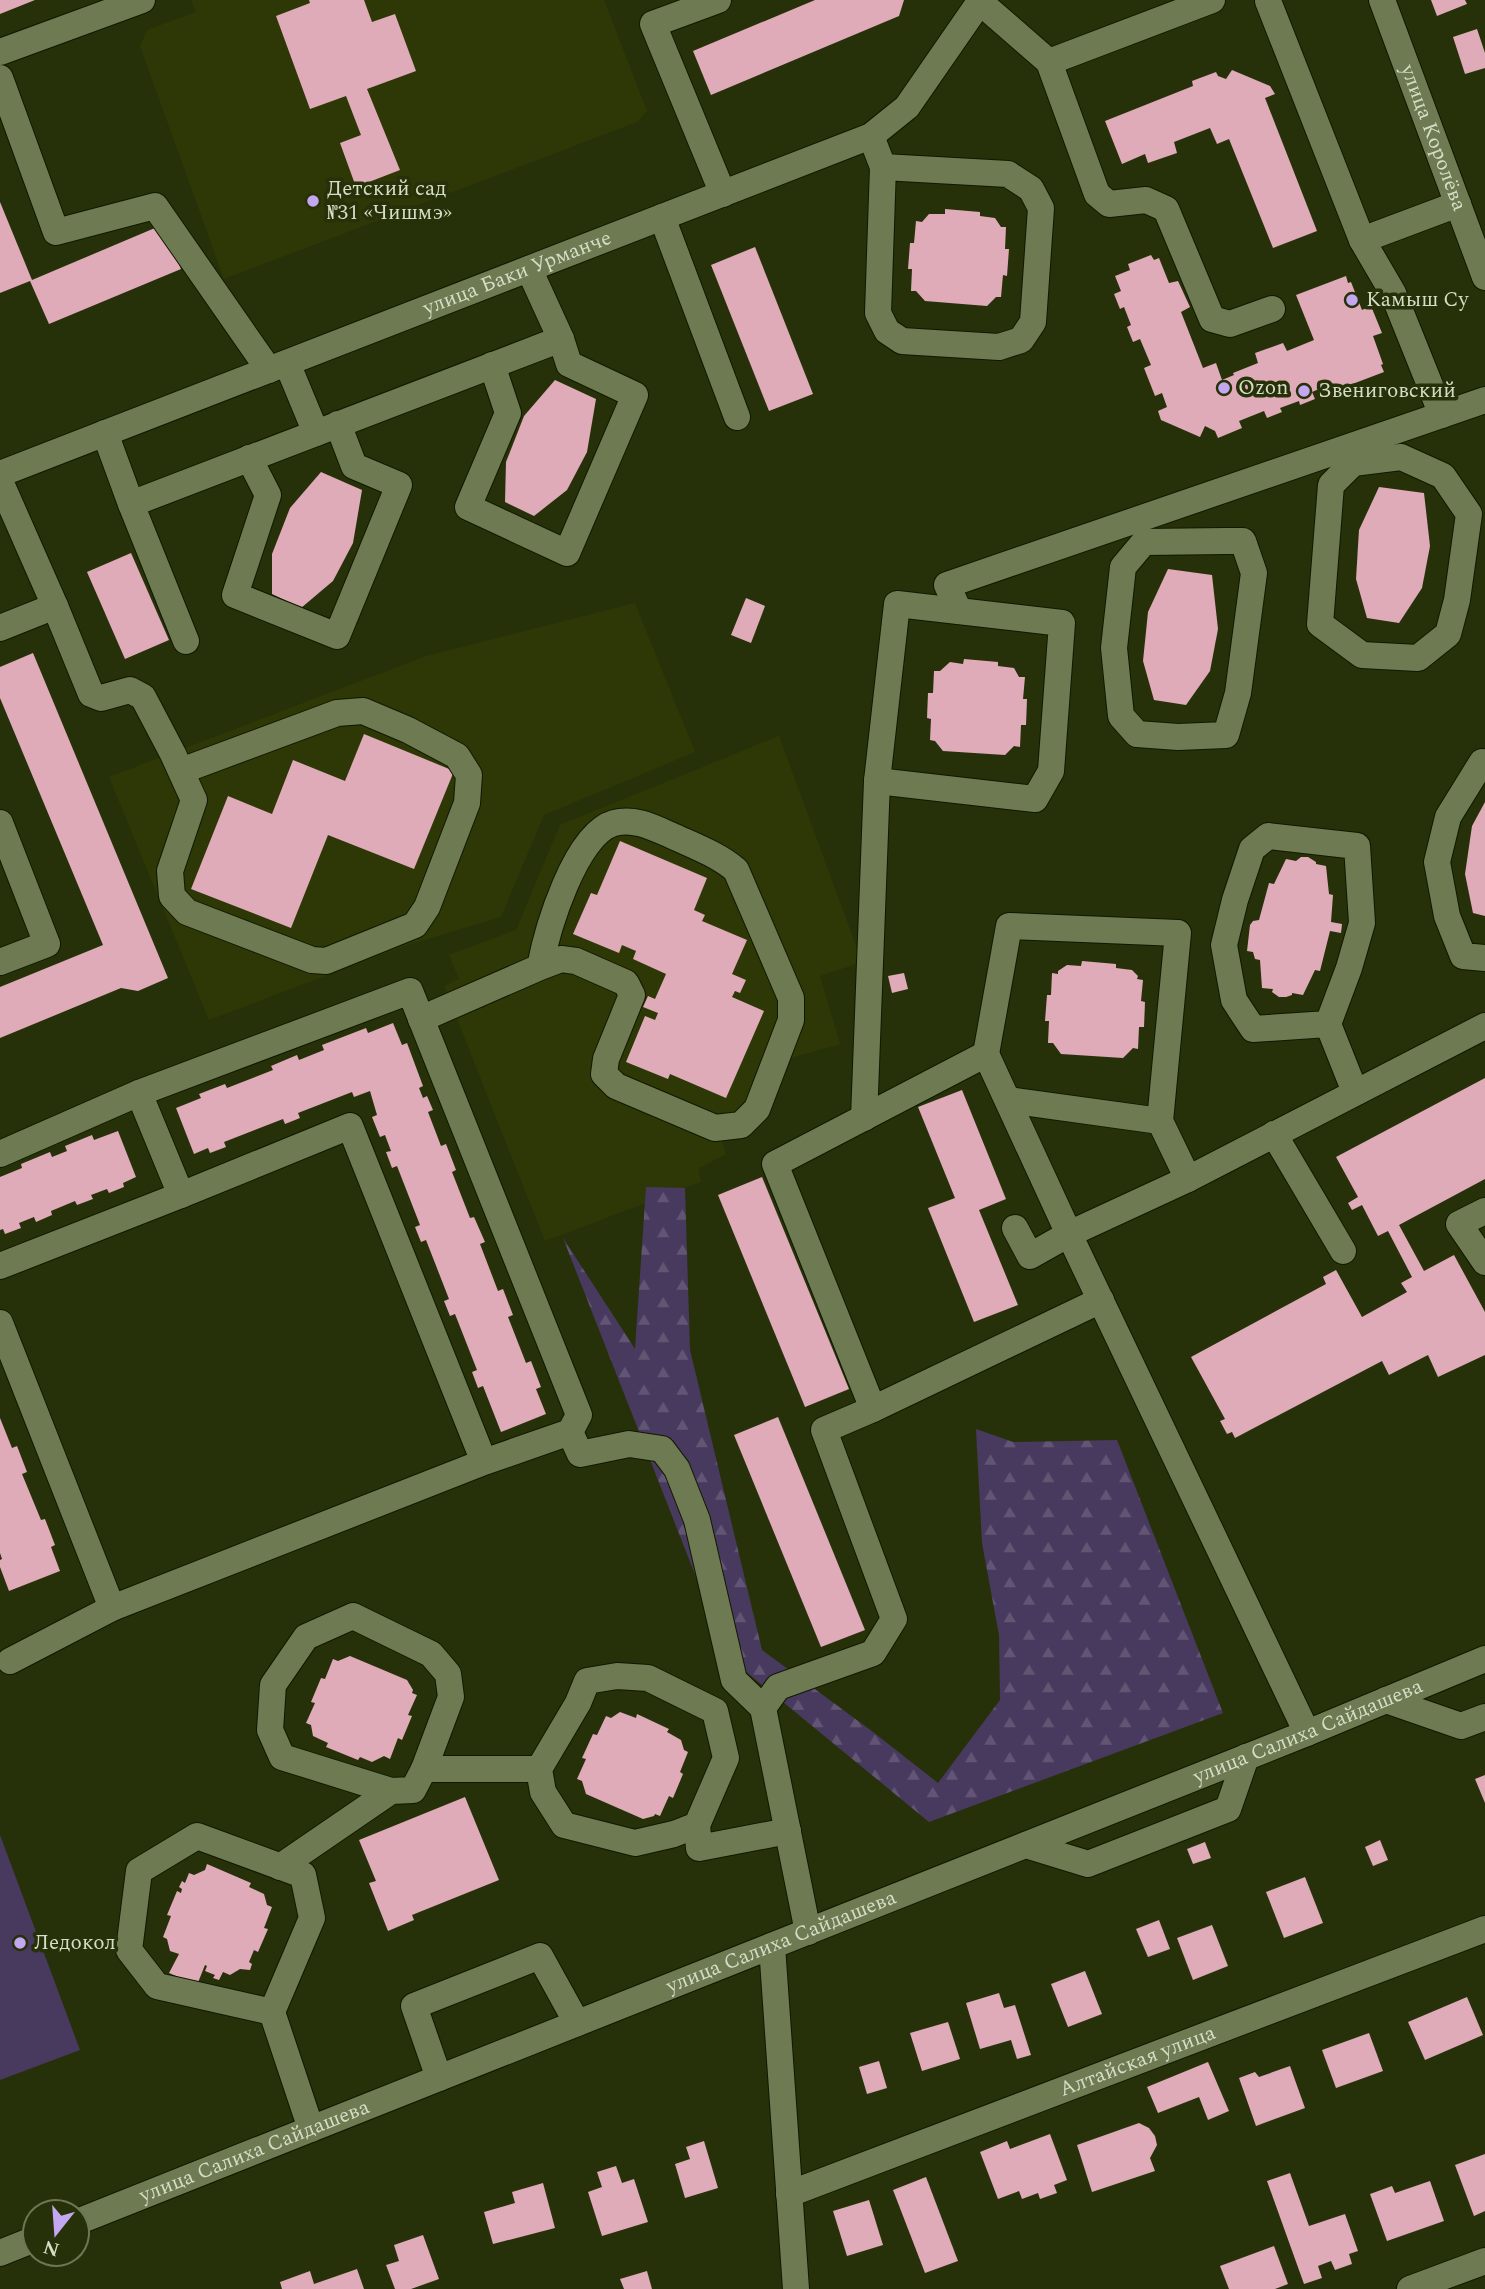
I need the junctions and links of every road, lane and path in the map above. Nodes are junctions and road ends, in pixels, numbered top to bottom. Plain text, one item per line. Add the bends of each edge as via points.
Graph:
1 (142, 0) edge
2 (718, 0) edge
3 (1212, 0) edge
4 (1268, 0) edge
5 (1382, 0) edge
6 (980, 1) edge
7 (0, 52) edge
8 (1049, 62) junction
9 (0, 78) edge
10 (871, 136) junction
11 (883, 167) junction
12 (723, 194) junction
13 (1458, 204) junction
14 (662, 217) junction
15 (1362, 240) junction
16 (529, 269) junction
17 (1485, 277) edge
18 (1272, 309) dead end
19 (561, 339) junction
20 (492, 365) junction
21 (278, 366) junction
22 (1485, 400) edge
23 (1442, 415) junction
24 (737, 417) dead end
25 (327, 428) junction
26 (105, 433) junction
27 (1353, 454) junction
28 (249, 458) junction
29 (0, 474) edge
30 (0, 481) edge
31 (131, 504) junction
32 (1141, 530) junction
33 (55, 606) junction
34 (960, 611) junction
35 (0, 628) edge
36 (186, 641) dead end
37 (1485, 763) edge
38 (181, 771) junction
39 (877, 781) junction
40 (0, 823) edge
41 (1485, 958) edge
42 (0, 962) edge
43 (540, 967) junction
44 (421, 1019) junction
45 (1328, 1024) junction
46 (1485, 1026) edge
47 (986, 1054) junction
48 (1355, 1092) junction
49 (139, 1093) junction
50 (1008, 1100) junction
51 (864, 1118) junction
52 (1160, 1121) junction
53 (1274, 1134) junction
54 (0, 1154) edge
55 (1188, 1179) junction
56 (181, 1195) junction
57 (1485, 1211) edge
58 (1015, 1228) dead end
59 (1069, 1234) junction
60 (1343, 1251) dead end
61 (1485, 1262) edge
62 (0, 1266) edge
63 (1101, 1300) junction
64 (0, 1323) edge
65 (873, 1409) junction
66 (570, 1432) junction
67 (484, 1462) junction
68 (112, 1608) junction
69 (1485, 1659) edge
70 (9, 1661) dead end
71 (1387, 1700) junction
72 (763, 1708) junction
73 (1485, 1717) edge
74 (1307, 1733) junction
75 (1246, 1757) junction
76 (424, 1769) junction
77 (539, 1769) junction
78 (391, 1791) junction
79 (696, 1825) junction
80 (788, 1831) junction
81 (1026, 1845) junction
82 (280, 1867) junction
83 (1485, 1929) edge
84 (808, 1932) junction
85 (772, 1946) junction
86 (272, 2012) junction
87 (577, 2023) junction
88 (439, 2078) junction
89 (311, 2129) junction
90 (789, 2194) junction
91 (91, 2216) edge
92 (21, 2245) edge
93 (0, 2253) edge
94 (1485, 2260) edge
95 (796, 2289) edge
96 (1410, 2289) edge

1 - 7 street
2 - 12 street via 653,24
3 - 8 street
4 - 15 street
5 - 13 street, улица Королёва
6 - 8 street
6 - 10 street, улица Баки Урманче via 907,107
8 - 18 street via 1097,194 1109,204 1146,200 1166,209 1212,319 1230,324
9 - 21 street via 56,232 155,206
10 - 11 street
10 - 12 street, улица Баки Урманче
11 - 11 street via 878,313 887,331 902,341 999,347 1021,340 1033,322 1036,284 1041,208 1031,189 1008,174
12 - 14 street, улица Баки Урманче
13 - 15 street
13 - 17 street, улица Королёва
14 - 16 street, улица Баки Урманче
14 - 24 street
15 - 23 street via 1393,293
16 - 19 street
16 - 21 street, улица Баки Урманче
19 - 20 street
19 - 20 street via 569,364 635,395 568,553 468,507 508,413
20 - 25 street
21 - 25 street
21 - 26 street, улица Баки Урманче
22 - 23 street
23 - 27 street
25 - 28 street
25 - 28 street via 354,466 399,485 337,636 234,595 268,495
26 - 29 street, улица Баки Урманче
26 - 31 street
27 - 27 street via 1331,485 1320,624 1362,655 1418,658 1448,634 1468,514 1443,476 1401,457
27 - 32 street
28 - 31 street
30 - 33 street
31 - 36 street
32 - 32 street via 1123,568 1114,648 1121,716 1137,734 1226,734 1238,693 1254,573 1243,541
32 - 34 street via 947,585
33 - 35 street
33 - 38 street via 91,694 101,698 130,690 143,697
34 - 39 street via 897,604
34 - 39 street via 1062,623 1051,771 1035,799
37 - 41 street via 1448,817 1437,862 1447,916 1463,956
38 - 38 street via 337,713 363,711 457,756 469,775 467,803 427,908 415,925 326,961 312,960 187,912 173,896 170,871 194,800
39 - 51 street
40 - 42 street via 47,944
43 - 43 street via 576,961 626,984 632,995 604,1074 616,1086 715,1128 741,1125 757,1109 791,1020 791,998 737,870 721,857 642,823 615,823 599,830 582,848 547,933
43 - 44 street
44 - 49 street via 410,991
44 - 66 street via 579,1415
45 - 45 street via 1253,1029 1234,1000 1224,945 1252,849 1268,836 1357,846 1362,923
45 - 48 street
46 - 48 street
47 - 50 street
47 - 51 street
47 - 52 street via 1009,926 1178,933
48 - 53 street
49 - 54 street
49 - 56 street
50 - 52 street
50 - 59 street
51 - 65 street via 775,1164
52 - 55 street
53 - 55 street
53 - 60 street
55 - 59 street
56 - 62 street
56 - 67 street via 350,1126
57 - 61 street via 1459,1224
58 - 59 street via 1030,1256
59 - 63 street
63 - 65 street
63 - 74 street
64 - 68 street
65 - 72 street via 824,1430 894,1619 873,1653 778,1687
66 - 67 street
66 - 72 street via 580,1454 629,1444 662,1449 677,1469 696,1520 734,1680
67 - 68 street
68 - 70 street
69 - 71 street, улица Салиха Сайдашева
71 - 73 street via 1461,1726
71 - 74 street, улица Салиха Сайдашева
72 - 80 street
74 - 75 street, улица Салиха Сайдашева
75 - 81 street, улица Салиха Сайдашева
75 - 81 street via 1228,1809 1203,1819 1088,1864
76 - 77 street
76 - 78 street via 413,1790
76 - 78 street via 451,1697 448,1674 431,1654 353,1616 306,1637 273,1685 270,1730 282,1758
77 - 79 street via 543,1792 564,1825 635,1843
77 - 79 street via 587,1681 617,1676 648,1678 715,1710 726,1758
78 - 82 street
79 - 80 street via 699,1848
80 - 84 street
81 - 84 street, улица Салиха Сайдашева
82 - 86 street via 303,1875 312,1918
82 - 86 street via 197,1836 139,1871 129,1950 157,1986
83 - 90 street, Алтайская улица
84 - 85 street, улица Салиха Сайдашева
85 - 87 street, улица Салиха Сайдашева
85 - 90 street
86 - 89 street
87 - 88 street, улица Салиха Сайдашева
87 - 88 street via 540,1956 414,2006
88 - 89 street, улица Салиха Сайдашева
89 - 91 street, улица Салиха Сайдашева
90 - 95 street
92 - 93 street
94 - 96 street

